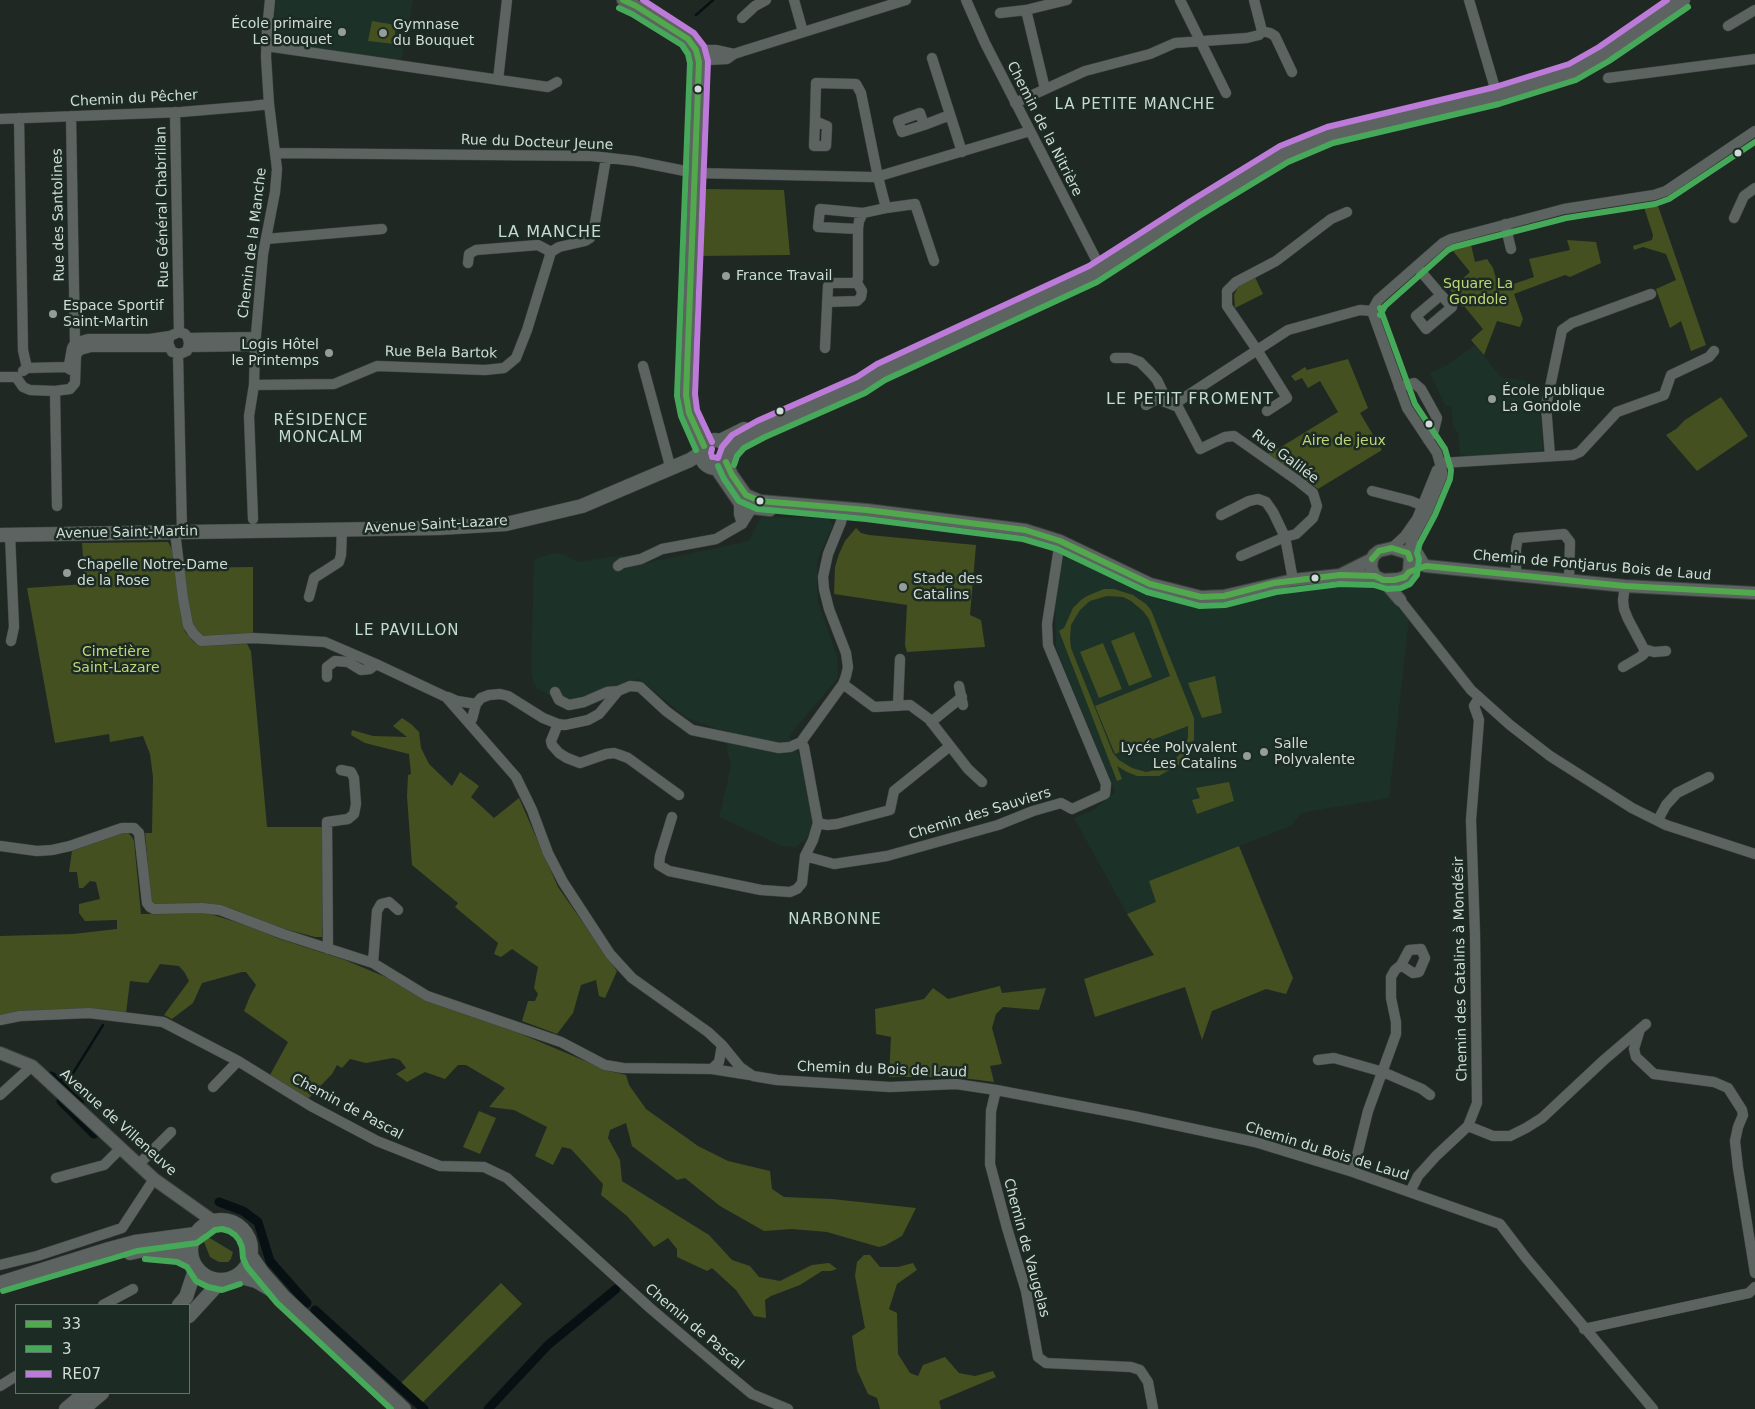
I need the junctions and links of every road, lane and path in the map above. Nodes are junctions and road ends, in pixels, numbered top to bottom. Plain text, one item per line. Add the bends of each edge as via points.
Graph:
1 (270, 0) edge
2 (507, 0) edge
3 (623, 0) edge
4 (766, 0) edge
5 (794, 0) edge
6 (906, 0) edge
7 (966, 0) edge
8 (1067, 0) edge
9 (1180, 0) edge
10 (1254, 0) edge
11 (1469, 0) edge
12 (1683, 0) edge
13 (1026, 10) junction
14 (1755, 10) edge
15 (1000, 13) dead end
16 (742, 18) dead end
17 (1728, 26) dead end
18 (1262, 31) junction
19 (803, 32) junction
20 (1200, 41) junction
21 (266, 46) junction
22 (698, 56) junction
23 (932, 58) dead end
24 (1755, 59) edge
25 (1292, 72) dead end
26 (1608, 78) dead end
27 (498, 80) junction
28 (557, 82) dead end
29 (1045, 89) junction
30 (1226, 93) dead end
31 (1497, 95) junction
32 (1015, 103) junction
33 (270, 104) junction
34 (175, 112) junction
35 (950, 115) junction
36 (72, 116) junction
37 (19, 118) junction
38 (0, 119) edge
39 (815, 121) dead end
40 (924, 125) dead end
41 (1030, 131) junction
42 (1755, 131) edge
43 (962, 152) junction
44 (276, 153) junction
45 (606, 158) junction
46 (695, 173) junction
47 (878, 177) junction
48 (1755, 188) edge
49 (886, 208) junction
50 (1347, 212) dead end
51 (863, 213) junction
52 (1734, 218) dead end
53 (1505, 224) junction
54 (382, 229) dead end
55 (858, 229) junction
56 (266, 239) junction
57 (1511, 249) dead end
58 (551, 252) junction
59 (934, 262) dead end
60 (468, 263) dead end
61 (1417, 267) junction
62 (1101, 269) junction
63 (856, 281) junction
64 (1651, 294) dead end
65 (1441, 295) dead end
66 (827, 302) junction
67 (1372, 311) junction
68 (172, 338) junction
69 (255, 342) junction
70 (75, 343) junction
71 (189, 343) junction
72 (825, 348) dead end
73 (1257, 350) junction
74 (1714, 351) dead end
75 (178, 354) junction
76 (1115, 358) dead end
77 (643, 366) dead end
78 (27, 368) junction
79 (71, 371) junction
80 (0, 377) edge
81 (16, 377) junction
82 (254, 386) junction
83 (1399, 387) junction
84 (55, 391) junction
85 (1168, 403) junction
86 (1146, 404) dead end
87 (1266, 411) dead end
88 (1428, 440) junction
89 (714, 453) junction
90 (1550, 456) junction
91 (1441, 463) junction
92 (668, 469) junction
93 (1372, 491) dead end
94 (742, 499) junction
95 (57, 506) dead end
96 (1423, 506) junction
97 (752, 508) junction
98 (843, 511) junction
99 (1221, 515) dead end
100 (742, 524) junction
101 (253, 525) junction
102 (342, 529) junction
103 (178, 532) junction
104 (5, 535) edge
105 (1285, 537) junction
106 (1412, 540) junction
107 (1060, 542) junction
108 (1392, 548) junction
109 (1241, 556) dead end
110 (1372, 559) junction
111 (1407, 565) junction
112 (618, 566) dead end
113 (1426, 566) junction
114 (1340, 575) junction
115 (1516, 575) junction
116 (1379, 578) junction
117 (1293, 580) junction
118 (1569, 580) junction
119 (1625, 586) junction
120 (1755, 593) edge
121 (309, 597) dead end
122 (1400, 600) junction
123 (12, 641) dead end
124 (1644, 649) junction
125 (1666, 651) dead end
126 (900, 659) dead end
127 (376, 664) junction
128 (1623, 667) dead end
129 (327, 677) dead end
130 (843, 684) junction
131 (959, 686) dead end
132 (618, 691) junction
133 (555, 692) dead end
134 (446, 697) junction
135 (1479, 698) junction
136 (476, 704) junction
137 (898, 706) junction
138 (1490, 708) junction
139 (1479, 720) junction
140 (469, 722) junction
141 (931, 722) junction
142 (558, 724) junction
143 (801, 742) junction
144 (950, 746) junction
145 (341, 770) dead end
146 (1709, 777) dead end
147 (982, 782) dead end
148 (679, 795) dead end
149 (672, 817) dead end
150 (1658, 820) junction
151 (818, 823) junction
152 (0, 846) edge
153 (1755, 854) edge
154 (805, 856) junction
155 (398, 910) dead end
156 (328, 949) junction
157 (373, 963) junction
158 (1401, 965) dead end
159 (0, 1020) edge
160 (722, 1045) junction
161 (0, 1053) edge
162 (1318, 1060) dead end
163 (238, 1061) junction
164 (32, 1066) junction
165 (712, 1069) junction
166 (1383, 1072) junction
167 (753, 1076) junction
168 (213, 1087) dead end
169 (996, 1090) junction
170 (0, 1094) edge
171 (1430, 1095) dead end
172 (1468, 1126) junction
173 (171, 1132) dead end
174 (121, 1148) junction
175 (139, 1164) junction
176 (1353, 1172) junction
177 (56, 1178) dead end
178 (154, 1179) junction
179 (1410, 1192) junction
180 (213, 1221) junction
181 (195, 1234) junction
182 (251, 1256) junction
183 (194, 1264) junction
184 (0, 1265) edge
185 (1755, 1273) edge
186 (236, 1276) junction
187 (221, 1281) junction
188 (0, 1283) edge
189 (1755, 1287) edge
190 (133, 1289) dead end
191 (0, 1292) edge
192 (284, 1297) junction
193 (105, 1304) edge
194 (180, 1304) edge
195 (190, 1315) edge
196 (1584, 1329) junction
197 (15, 1377) edge
198 (0, 1386) edge
199 (84, 1394) edge
200 (101, 1394) edge
201 (66, 1409) edge
202 (83, 1409) edge
203 (404, 1409) edge
204 (788, 1409) edge
205 (1153, 1409) edge
206 (1653, 1409) edge

1 - 21 street, Chemin de la Manche
2 - 27 street
3 - 22 street via 688,39
4 - 16 street
5 - 19 street
6 - 19 street
7 - 32 street, Chemin de la Nitrière via 974,23
8 - 13 street
9 - 20 street
10 - 18 street
11 - 31 street
12 - 31 main road, Avenue Saint-Lazare via 1573,72
13 - 15 street
13 - 29 street
14 - 17 street
18 - 20 street via 1247,38
18 - 25 street via 1275,36
19 - 22 street via 734,54 716,50
20 - 29 street via 1175,43 1150,54 1085,71
20 - 30 street
21 - 27 street
21 - 33 street, Chemin de la Manche
22 - 46 street
23 - 35 street
24 - 26 street
27 - 28 street via 548,87
29 - 32 street
31 - 62 main road, Avenue Saint-Lazare via 1330,135 1284,154
32 - 41 street, Chemin de la Nitrière
33 - 34 street, Chemin du Pêcher
33 - 44 street, Chemin de la Manche
34 - 36 street, Chemin du Pêcher
34 - 68 street, Rue Général Chabrillan
35 - 40 street
35 - 43 street
36 - 37 street, Chemin du Pêcher
36 - 70 street, Rue des Santolines
37 - 38 street, Chemin du Pêcher
37 - 78 street via 23,350
39 - 47 street via 816,84 856,84 861,94
41 - 43 street, Rue du Docteur Jeune
41 - 62 street, Chemin de la Nitrière
42 - 53 street via 1666,191 1564,209
43 - 47 street, Rue du Docteur Jeune
44 - 45 street, Rue du Docteur Jeune
44 - 56 street, Chemin de la Manche via 276,181
45 - 46 street, Rue du Docteur Jeune
45 - 58 street via 590,238 559,246
46 - 47 street, Rue du Docteur Jeune
46 - 89 street via 687,377
47 - 49 street
48 - 52 street via 1744,196
49 - 51 street
49 - 59 street via 915,204
50 - 73 street via 1331,218 1276,261 1236,282 1227,291 1227,306
51 - 55 street
51 - 55 street via 820,209 818,227
53 - 57 street
53 - 61 street via 1451,239
54 - 56 street
55 - 63 street
56 - 69 street, Chemin de la Manche
58 - 60 street via 538,245 476,250 469,254
58 - 82 street, Rue Bela Bartok via 516,358 504,368 377,366 334,384
61 - 65 street
61 - 67 street via 1378,300
62 - 89 main road, Avenue Saint-Lazare
63 - 66 street via 830,283
63 - 66 street via 862,290 856,301
64 - 90 street via 1572,323 1562,330 1546,406
66 - 72 street
67 - 73 street via 1360,310 1288,330
67 - 83 street
68 - 70 street via 88,339
68 - 71 street via 185,334
68 - 75 street via 172,352
68 - 79 street via 80,350
69 - 71 street
69 - 82 street, Chemin de la Manche
70 - 79 street, Rue des Santolines via 69,365
71 - 75 street via 184,353
73 - 85 street via 1179,401
73 - 87 street via 1287,398
74 - 90 street via 1709,357 1671,375 1664,395 1617,412 1580,452
75 - 103 street
76 - 85 street, Rue Galilée via 1140,362 1158,380
77 - 92 street
78 - 79 street
78 - 81 street
79 - 84 street via 75,383 70,389
80 - 81 street
81 - 84 street via 23,387 30,390
82 - 101 street, Chemin de la Manche via 249,416
83 - 88 street via 1407,408
83 - 88 street via 1414,383 1421,389 1437,418
84 - 95 street
85 - 86 street via 1157,398
85 - 105 street, Rue Galilée via 1178,407 1200,449 1224,437 1234,436 1313,494 1317,506 1313,518 1296,534
88 - 91 street
89 - 92 main road, Avenue Saint-Lazare
89 - 94 street via 732,475
90 - 91 street
91 - 96 street
91 - 106 street via 1440,482
92 - 102 main road, Avenue Saint-Lazare via 582,506 506,524
93 - 96 street
94 - 97 street via 750,502
94 - 98 street
94 - 100 street via 739,514
96 - 108 street via 1406,536
97 - 98 street
97 - 100 street
98 - 107 street via 1025,530
98 - 130 street via 823,577 829,609 846,653 848,668
99 - 105 street via 1258,499 1269,506
100 - 112 street via 711,542 662,550
101 - 102 main road, Avenue Saint-Lazare
101 - 103 main road, Avenue Saint-Martin
102 - 121 street via 339,562 314,578
103 - 104 main road, Avenue Saint-Martin
103 - 127 street via 188,625 201,641 253,638 325,642
104 - 123 street via 14,627
105 - 109 street, Rue Galilée
105 - 117 street
106 - 111 street
106 - 113 street
107 - 117 street via 1150,584 1201,597 1224,596
107 - 154 street, Chemin des Sauviers via 1047,624 1048,645 1106,784 1105,794 1072,809 1061,804 1033,811 998,825 887,856 834,864
108 - 110 street via 1379,551
108 - 111 street
110 - 114 street
110 - 116 street via 1371,567
111 - 113 street
111 - 116 street via 1394,580
111 - 122 street
113 - 115 street, Chemin de Fontjarus Bois de Laud
114 - 116 street
114 - 117 street
115 - 118 street, Chemin de Fontjarus Bois de Laud
115 - 118 street via 1518,538 1564,534 1570,542
116 - 122 street
118 - 119 street, Chemin de Fontjarus Bois de Laud
119 - 120 street, Chemin de Fontjarus Bois de Laud
119 - 124 street via 1624,609
122 - 135 street
124 - 125 street
124 - 128 street via 1644,654
126 - 137 street
127 - 129 street via 370,670 361,670 348,662 335,662 327,667
127 - 134 street
130 - 137 street via 874,707
130 - 143 street
131 - 141 street via 962,701
132 - 133 street via 569,705 559,700
132 - 142 street via 599,714 588,720
132 - 143 street via 630,686 640,687 692,730 779,748
134 - 136 street
134 - 140 street
135 - 138 street
135 - 139 street, Chemin des Catalins à Mondésir via 1474,706
136 - 140 street
136 - 142 street via 481,698 500,694
137 - 141 street via 910,705
138 - 139 street
138 - 150 street via 1562,765 1632,808
139 - 172 street, Chemin des Catalins à Mondésir via 1471,820 1477,1103
140 - 160 street via 516,778 563,882 610,954 632,978
141 - 144 street
142 - 148 street via 552,746 567,758 580,763 606,754 620,754
143 - 151 street
144 - 147 street
144 - 151 street via 894,791 890,810 837,824
145 - 156 street via 351,772 354,778 356,804 354,814 348,819 327,822
146 - 150 street via 1677,793
149 - 154 street via 659,865 669,871 761,890 790,892 802,882
150 - 153 street
151 - 154 street
152 - 156 street, Chemin du Bois de Laud via 52,850 122,828 134,828 139,833 150,907 220,910
155 - 157 street via 389,902 381,904 377,911
156 - 157 street, Chemin du Bois de Laud
157 - 165 street, Chemin du Bois de Laud via 427,996 561,1042 605,1065
158 - 166 street via 1391,977 1396,1034
159 - 163 street, Chemin de Pascal via 88,1013 163,1022
160 - 165 street via 719,1062
160 - 167 street via 740,1067
161 - 164 street, Avenue de Villeneuve
162 - 166 street via 1334,1058
163 - 168 street
163 - 204 street, Chemin de Pascal via 311,1106 377,1141 440,1166 484,1167 507,1178 650,1308 752,1394
164 - 170 street
164 - 174 street, Avenue de Villeneuve
165 - 167 street, Chemin du Bois de Laud
166 - 171 street
166 - 176 street via 1368,1111
167 - 169 street, Chemin du Bois de Laud via 890,1087 956,1084
169 - 176 street, Chemin du Bois de Laud via 1255,1142
169 - 205 street, Chemin de Vaugelas via 991,1111 990,1164 1026,1291 1038,1357 1046,1363 1140,1370 1148,1382
172 - 179 street, Chemin des Catalins à Mondésir via 1418,1176
172 - 185 street via 1494,1136 1510,1136 1526,1128 1542,1118 1643,1026 1634,1049 1636,1056 1654,1074 1714,1082 1728,1088 1742,1110 1736,1141 1738,1168
173 - 175 street
174 - 175 street, Avenue de Villeneuve
174 - 177 street via 104,1166
175 - 178 street, Avenue de Villeneuve
176 - 179 street, Chemin du Bois de Laud
178 - 180 street, Avenue de Villeneuve
178 - 184 street via 122,1228
179 - 196 street, Chemin du Bois de Laud via 1500,1224
180 - 181 main road
180 - 182 main road via 233,1222 241,1228 248,1236
181 - 183 main road via 191,1252
181 - 188 main road via 136,1242
182 - 186 main road via 243,1271
182 - 192 main road
183 - 187 main road via 202,1274
183 - 191 main road via 180,1253 144,1250 109,1257
183 - 194 main road via 186,1298
186 - 187 main road
186 - 192 main road via 256,1281
187 - 195 main road
189 - 196 street via 1749,1293
190 - 193 street
192 - 203 main road
196 - 206 street, Chemin du Bois de Laud
197 - 198 street
199 - 201 main road
200 - 202 main road

